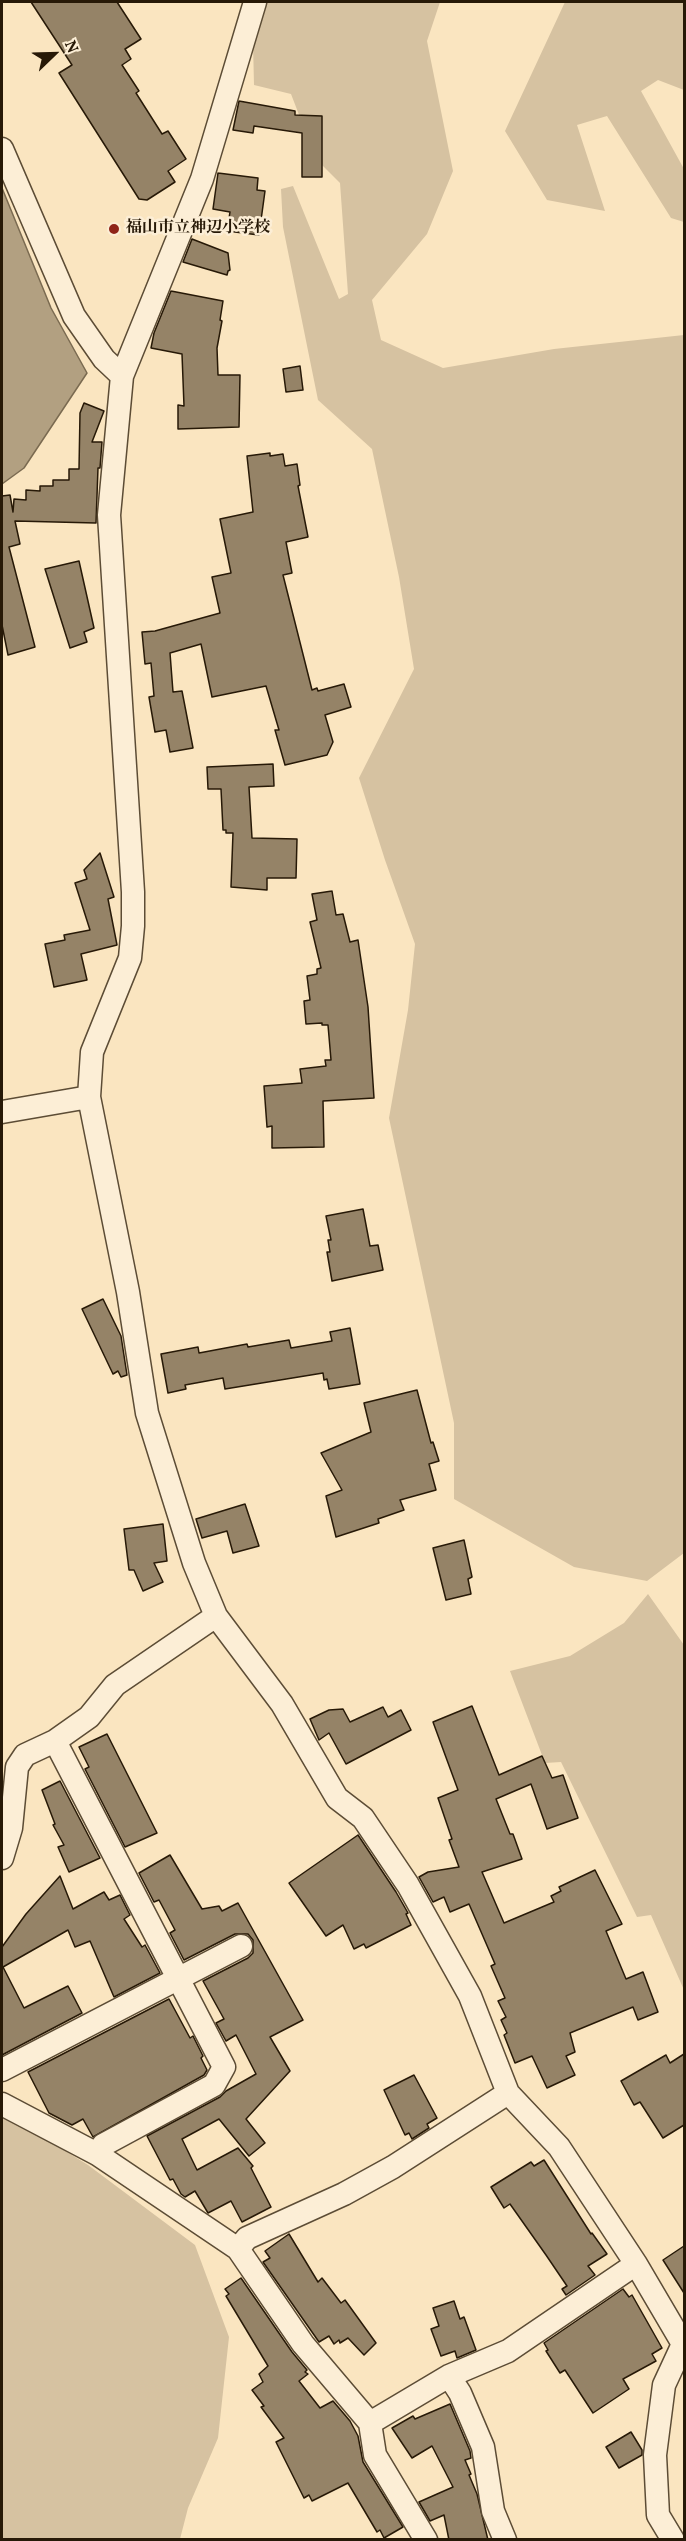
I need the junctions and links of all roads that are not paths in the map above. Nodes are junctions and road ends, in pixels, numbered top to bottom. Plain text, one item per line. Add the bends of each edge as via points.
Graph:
1 (255, 2) edge
2 (2, 149) edge
3 (122, 376) junction
4 (90, 1097) junction
5 (2, 1112) edge
6 (216, 1616) junction
7 (55, 1741) junction
8 (2, 1858) edge
9 (241, 1946) dead end
10 (178, 1978) junction
11 (2, 2070) edge
12 (508, 2093) junction
13 (2, 2104) edge
14 (97, 2154) junction
15 (238, 2249) junction
16 (636, 2264) junction
17 (684, 2345) edge
18 (449, 2376) junction
19 (370, 2423) junction
20 (426, 2540) edge
21 (505, 2540) edge
22 (673, 2540) edge

1 - 3 street via 202,179
2 - 3 street via 74,316 104,359
3 - 4 street via 109,515 133,926 130,958 92,1052
4 - 5 street
4 - 6 street via 147,1413 194,1563
6 - 7 street via 115,1685 89,1717
6 - 12 street via 282,1704 337,1798 363,1818 408,1885 470,1996
7 - 8 street via 25,1755 17,1767 11,1828
7 - 10 street
9 - 10 street
10 - 11 street
10 - 14 street via 224,2067 214,2085 103,2145
12 - 15 street via 393,2168 247,2238
12 - 16 street via 559,2147
13 - 14 street
14 - 15 street
15 - 19 street via 303,2344
16 - 17 street
16 - 18 street via 508,2351
17 - 22 street via 663,2385 655,2455 658,2515
18 - 19 street
18 - 21 street via 483,2447 493,2511
19 - 20 street via 375,2455

